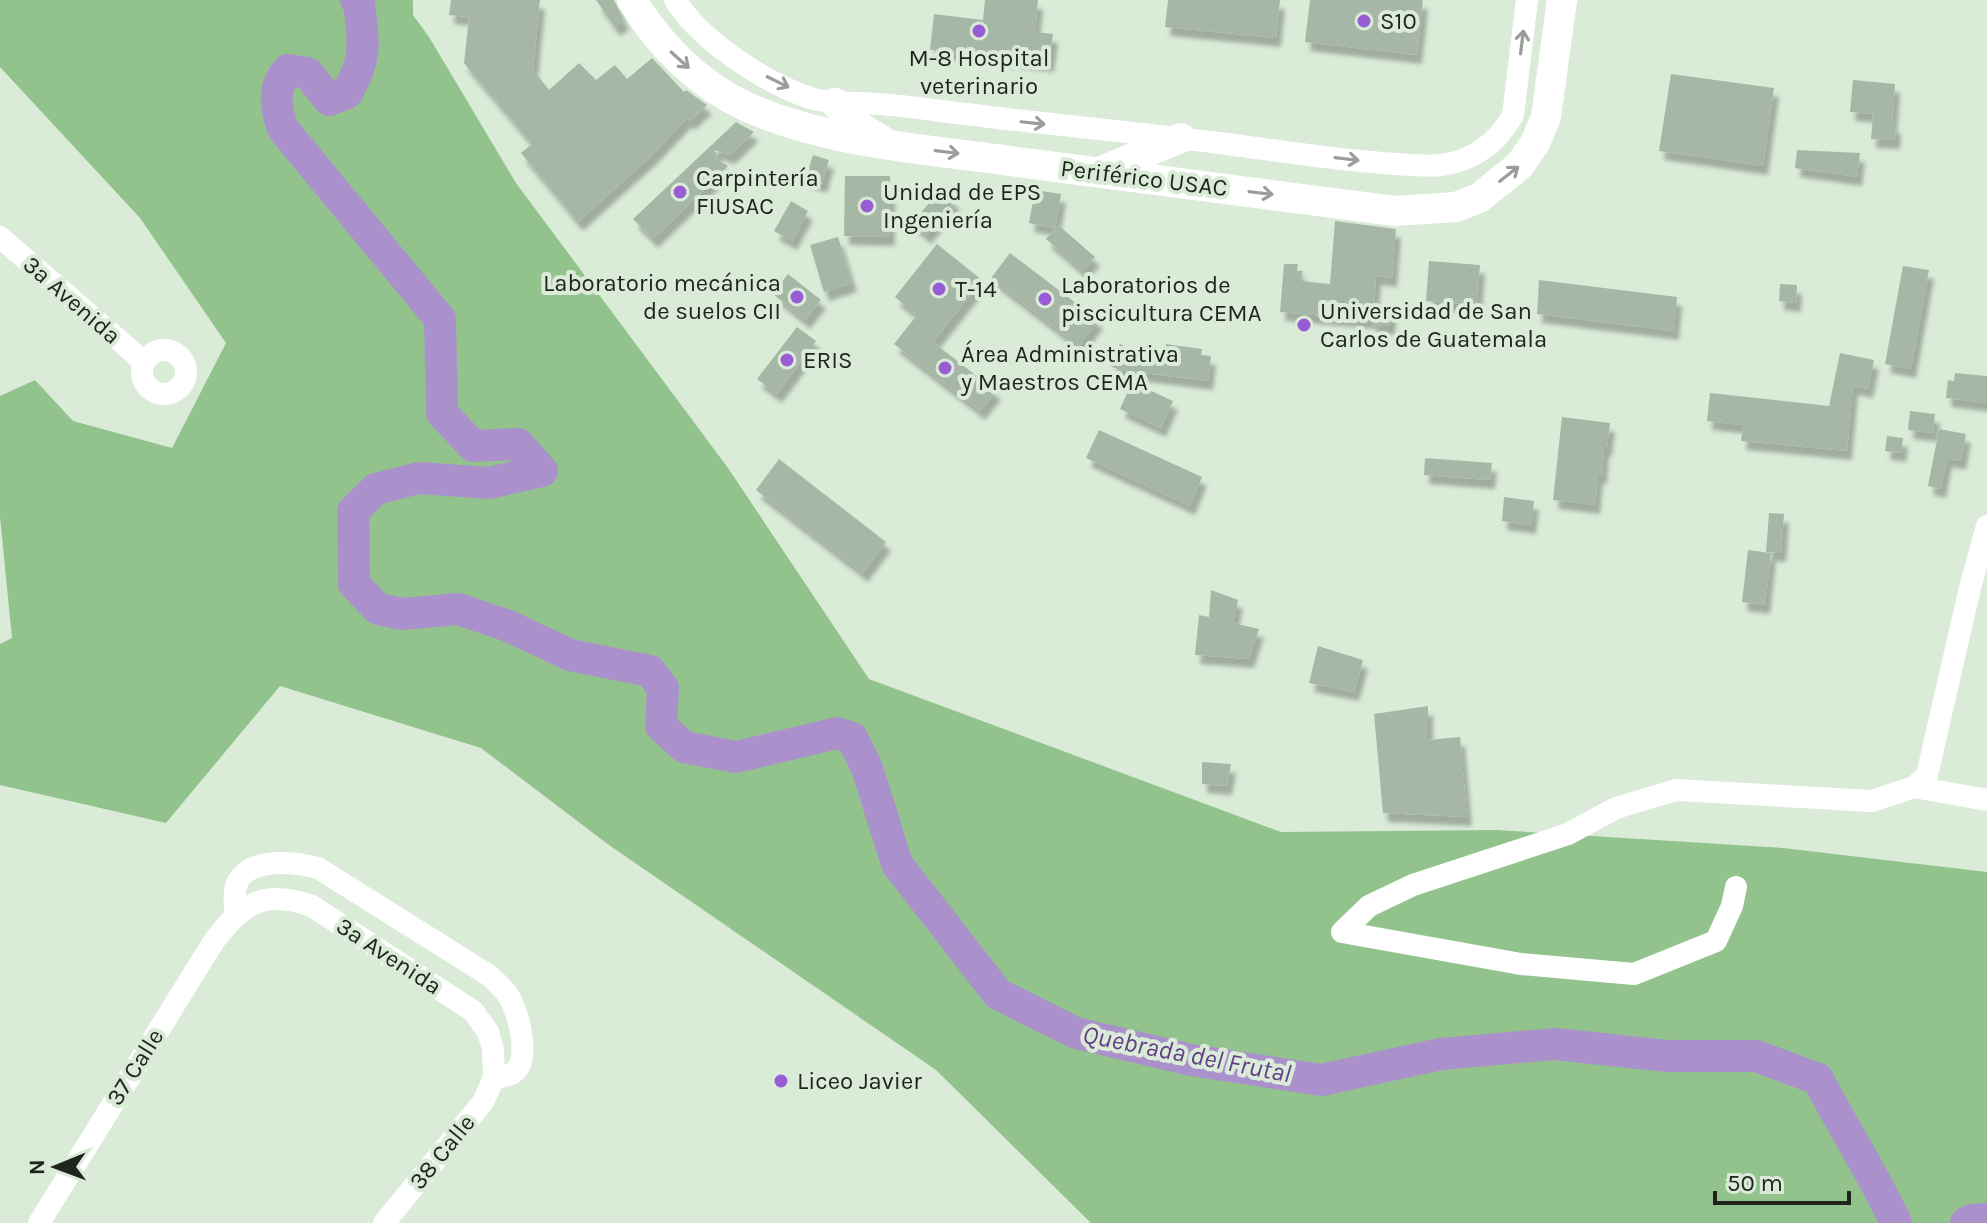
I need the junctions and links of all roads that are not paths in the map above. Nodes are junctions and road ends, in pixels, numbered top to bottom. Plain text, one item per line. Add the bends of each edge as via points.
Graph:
1 (632, 0) edge
2 (675, 0) edge
3 (1527, 0) edge
4 (1562, 0) edge
5 (835, 103) junction
6 (1181, 138) junction
7 (890, 145) junction
8 (1099, 172) junction
9 (0, 237) edge
10 (144, 362) dead end
11 (1987, 526) edge
12 (1978, 589) edge
13 (1914, 787) junction
14 (1987, 800) edge
15 (1736, 887) dead end
16 (235, 914) junction
17 (494, 1078) junction
18 (39, 1223) edge
19 (384, 1223) edge

1 -> 7 street, Periférico USAC via 662,43 742,105 807,128
2 -> 5 street, Periférico USAC via 715,45 757,72 811,98
6 -> 3 street, Periférico USAC via 1368,162 1460,162 1486,148 1513,115
8 -> 4 street, Periférico USAC via 1395,211 1456,207 1479,198 1520,165 1535,143 1546,117
5 -> 6 street, Periférico USAC
5 - 7 street via 861,128
6 - 8 street
7 -> 8 street, Periférico USAC
9 - 10 street, 3a Avenida
11 - 12 street
12 - 13 street via 1927,775
13 - 14 street
13 - 15 street via 1872,801 1676,790 1616,808 1568,834 1413,885 1369,906 1342,932 1521,964 1634,974 1716,941
16 - 17 street, 3a Avenida via 271,899 312,906 473,1011 488,1032
16 - 17 street via 239,879 254,868 277,863 318,868 490,976 508,996 523,1050 512,1074
16 - 18 street, 37 Calle
17 - 19 street, 38 Calle via 483,1102

